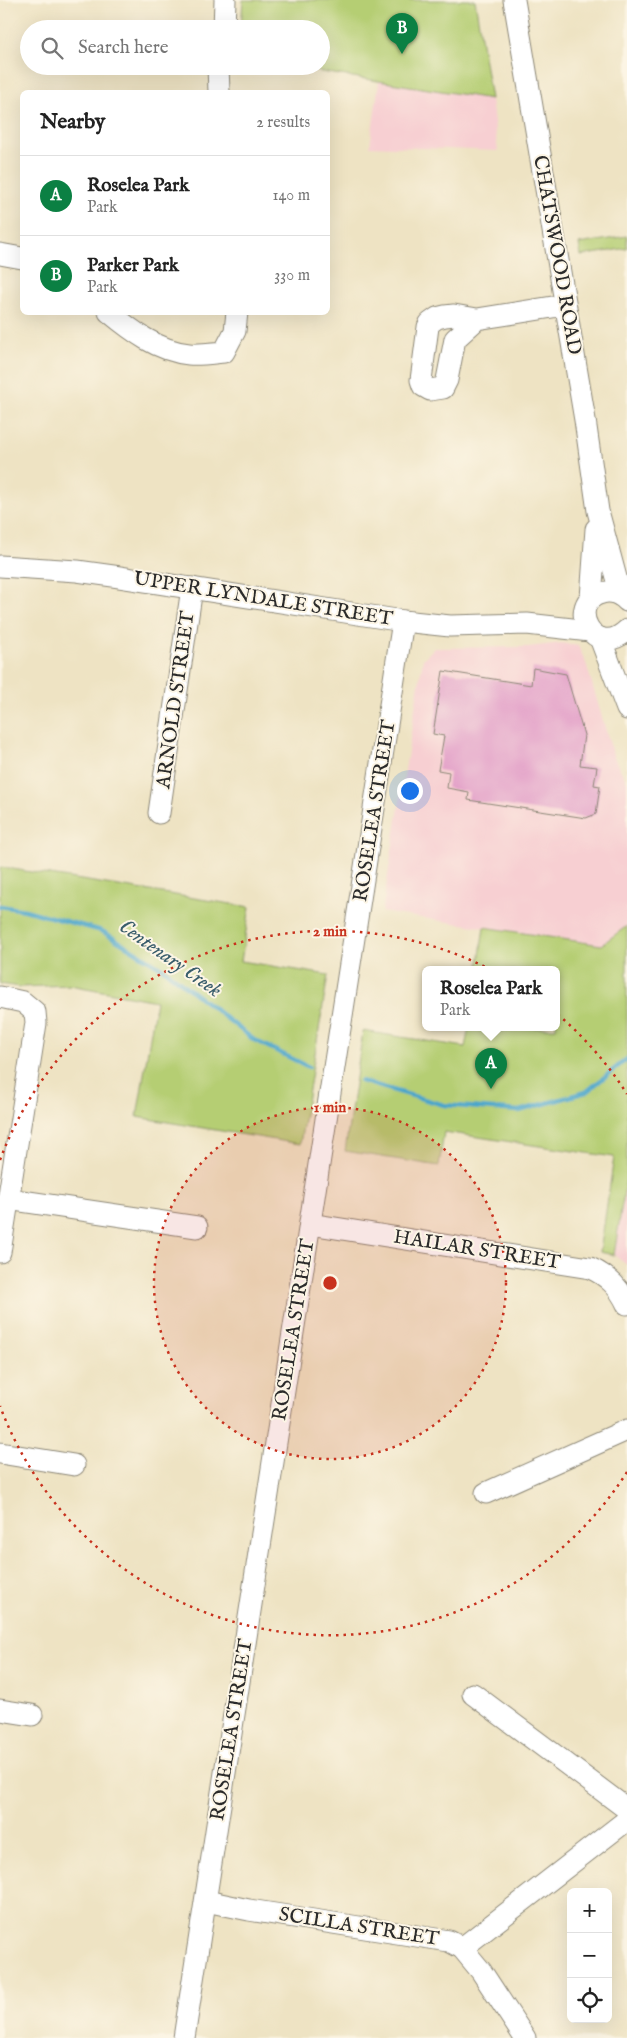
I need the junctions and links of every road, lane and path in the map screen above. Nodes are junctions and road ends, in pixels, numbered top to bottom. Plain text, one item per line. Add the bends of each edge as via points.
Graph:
1 (225, 0) edge
2 (514, 0) edge
3 (224, 20) edge
4 (218, 75) edge
5 (219, 90) edge
6 (0, 254) edge
7 (20, 258) edge
8 (565, 304) junction
9 (113, 315) edge
10 (237, 315) edge
11 (477, 319) dead end
12 (598, 511) junction
13 (0, 566) edge
14 (192, 588) junction
15 (624, 598) edge
16 (588, 602) junction
17 (403, 621) junction
18 (527, 624) junction
19 (627, 630) edge
20 (595, 635) junction
21 (627, 709) edge
22 (159, 813) dead end
23 (0, 997) edge
24 (8, 1199) junction
25 (310, 1224) junction
26 (197, 1227) dead end
27 (0, 1252) edge
28 (627, 1304) edge
29 (627, 1430) edge
30 (0, 1453) edge
31 (74, 1465) dead end
32 (486, 1493) dead end
33 (473, 1694) dead end
34 (0, 1710) edge
35 (32, 1715) dead end
36 (627, 1809) edge
37 (627, 1820) edge
38 (206, 1901) junction
39 (462, 1948) junction
40 (184, 2038) edge
41 (526, 2038) edge

1 - 3 street
2 - 8 street, CHATSWOOD ROAD
4 - 5 street
6 - 7 street
8 - 11 street
8 - 12 street, CHATSWOOD ROAD
9 - 10 street via 158,346 188,354 224,352 235,331
12 - 15 street, CHATSWOOD ROAD
12 - 16 street, CHATSWOOD ROAD
13 - 14 street, UPPER LYNDALE STREET via 77,571
14 - 17 street, UPPER LYNDALE STREET
14 - 22 street, ARNOLD STREET
15 - 16 street, UPPER LYNDALE STREET via 606,592
16 - 18 street, UPPER LYNDALE STREET
16 - 20 street, CHATSWOOD ROAD via 584,619
17 - 18 street, UPPER LYNDALE STREET via 450,626
17 - 25 street, ROSELEA STREET
18 - 20 street, UPPER LYNDALE STREET
19 - 20 street, UPPER LYNDALE STREET via 615,638
20 - 21 street
23 - 24 street via 23,1002 35,1012 36,1023
24 - 26 street
24 - 27 street
25 - 28 street, HAILAR STREET via 590,1268 602,1273 619,1288
25 - 38 street, ROSELEA STREET
29 - 32 street
30 - 31 street
33 - 36 street
34 - 35 street
37 - 39 street
38 - 39 street, SCILLA STREET via 449,1941
38 - 40 street, ROSELEA STREET
39 - 41 street, SCILLA STREET

